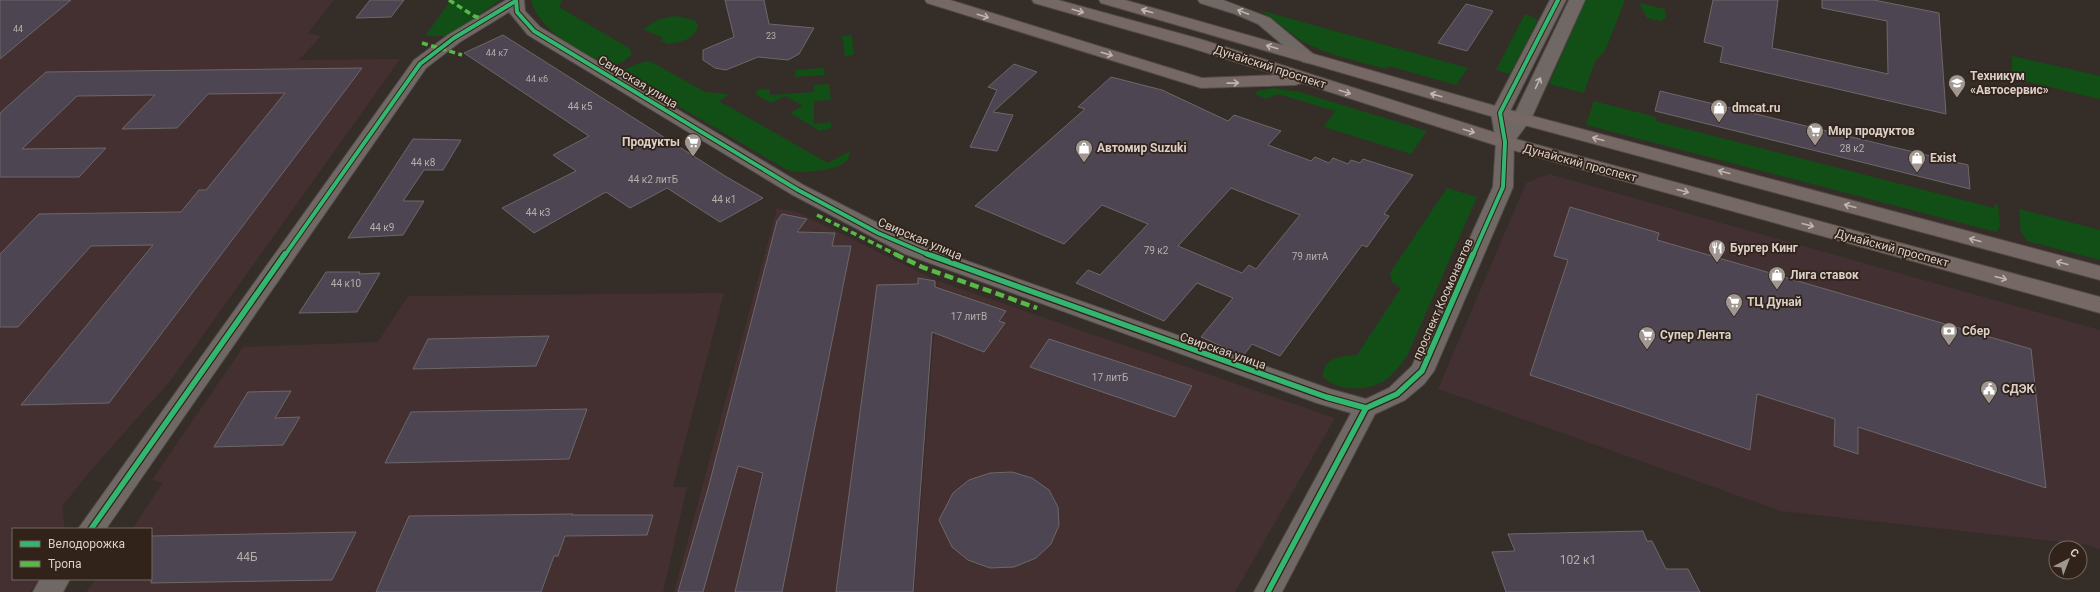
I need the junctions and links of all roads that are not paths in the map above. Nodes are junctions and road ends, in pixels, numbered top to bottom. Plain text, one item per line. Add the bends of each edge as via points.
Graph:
1 (933, 0) edge
2 (1040, 0) edge
3 (1107, 0) edge
4 (1206, 0) edge
5 (1558, 0) edge
6 (1577, 0) edge
7 (515, 1) edge
8 (1309, 58) junction
9 (1308, 79) junction
10 (1500, 113) junction
11 (1522, 118) junction
12 (1505, 142) junction
13 (2100, 273) edge
14 (2100, 305) edge
15 (1366, 408) junction
16 (92, 528) edge
17 (55, 580) edge
18 (47, 592) edge
19 (1268, 592) edge

1 -> 9 main road via 1201,83 1232,84
2 -> 9 main road, Дунайский проспект
8 -> 3 main road, Дунайский проспект
8 -> 4 street via 1264,21
5 - 10 street
11 -> 6 street
7 - 15 street, Свирская улица via 517,12 534,31 798,190 878,233 912,249 1052,301 1320,395
7 - 16 street via 483,19 420,64
10 -> 8 main road, Дунайский проспект
9 -> 12 main road, Дунайский проспект
10 - 11 main road, Дунайский проспект
10 - 12 street, проспект Космонавтов
11 - 12 street
13 -> 11 main road, Дунайский проспект
12 -> 14 main road, Дунайский проспект
12 - 15 street, проспект Космонавтов via 1503,187 1422,371 1405,389 1386,402
15 - 19 street
17 - 18 street

